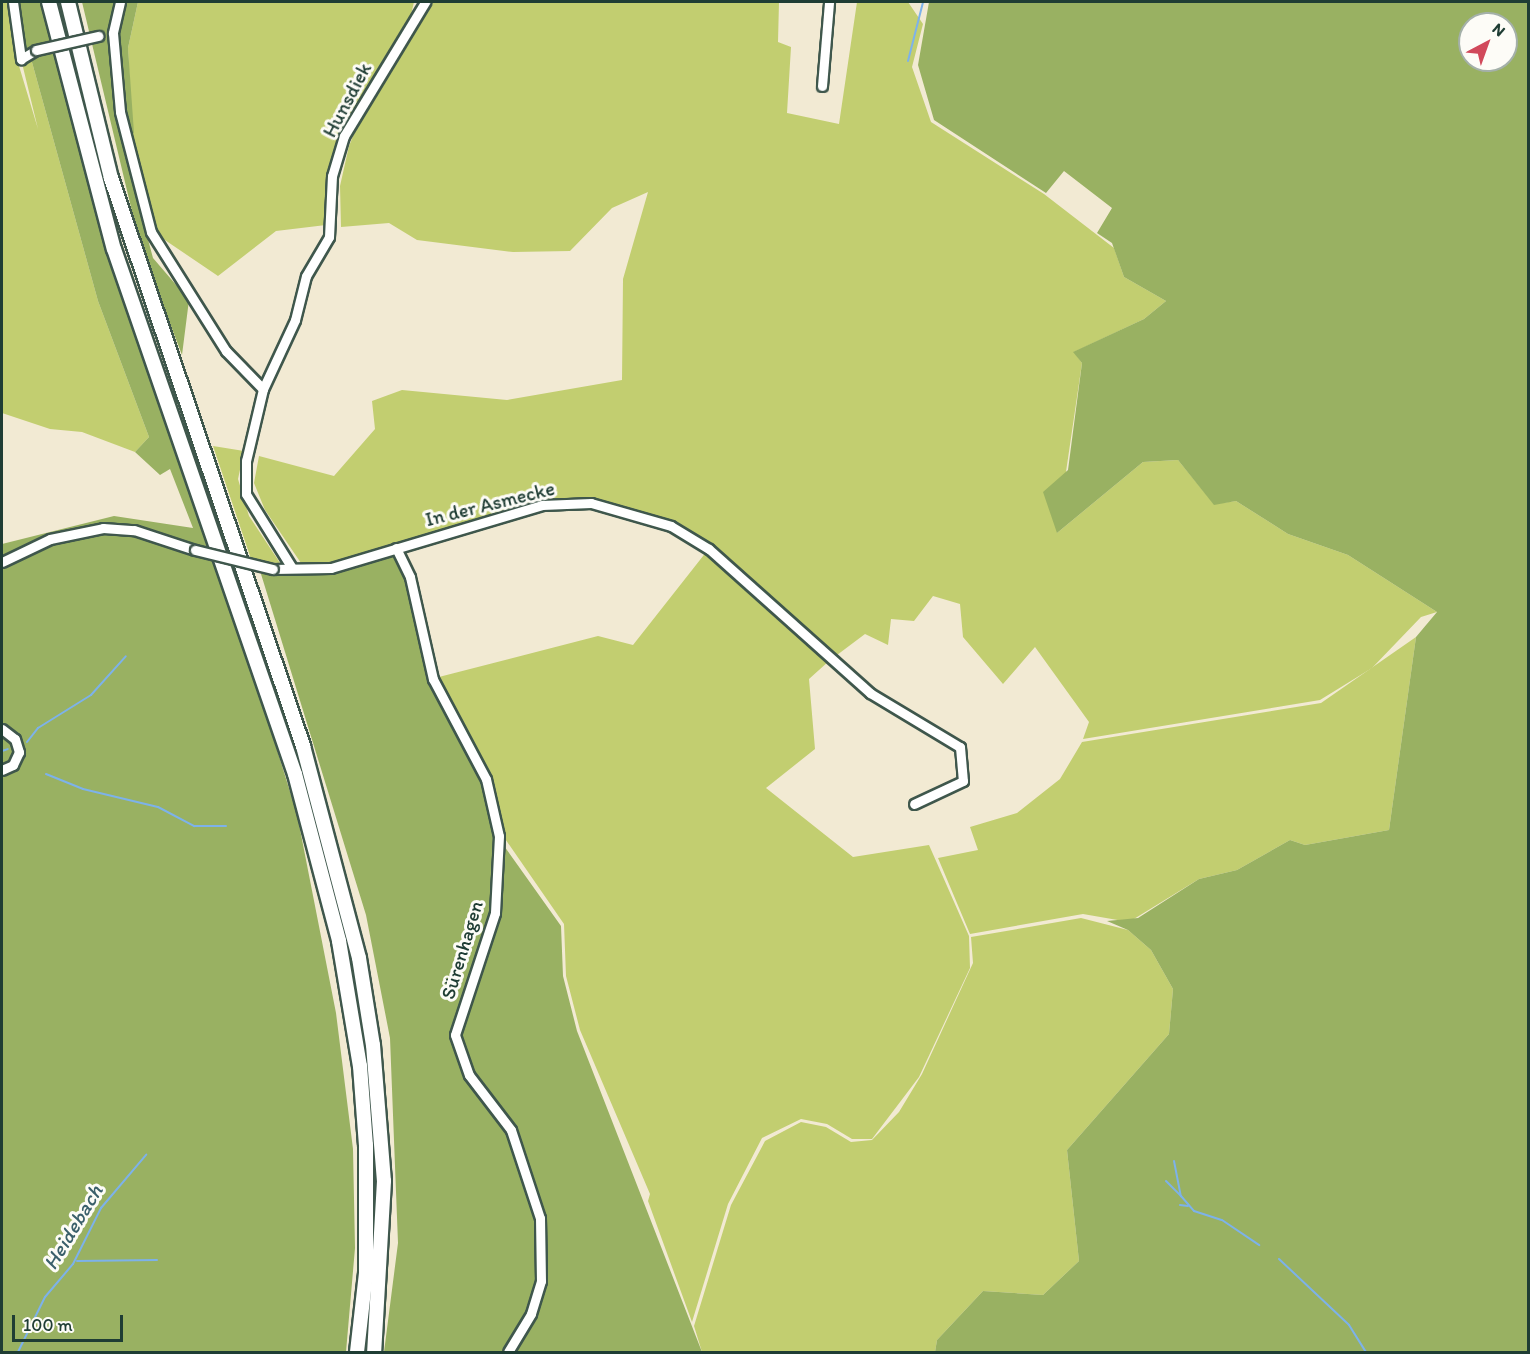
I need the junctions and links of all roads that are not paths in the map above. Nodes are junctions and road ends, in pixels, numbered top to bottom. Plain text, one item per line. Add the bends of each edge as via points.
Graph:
1 (13, 2) edge
2 (49, 2) edge
3 (68, 2) edge
4 (120, 2) edge
5 (425, 2) edge
6 (829, 2) edge
7 (113, 33) junction
8 (822, 86) dead end
9 (263, 389) junction
10 (396, 548) junction
11 (2, 562) edge
12 (292, 568) junction
13 (2, 729) edge
14 (2, 770) edge
15 (914, 804) dead end
16 (357, 1353) edge
17 (374, 1353) edge
18 (508, 1353) edge

1 - 7 street, bridge via 21,59 36,50
2 - 16 highway via 114,249 288,753 339,941 360,1066 366,1145 366,1273
3 - 17 highway via 97,129 137,264 303,746 352,925 381,1117 383,1249
4 - 7 street
5 - 9 street, Hunsdiek via 344,136 332,176 327,247 306,276 295,320
6 - 8 street
7 - 9 street via 120,111 151,232 226,351
9 - 12 street, Hunsdiek via 244,486
10 - 12 street, In der Asmecke via 331,568
10 - 15 street, In der Asmecke via 542,505 591,503 671,526 709,549 870,693 960,747 963,781
10 - 18 street, Sürenhagen via 410,577 433,679 486,779 499,836 495,913 455,1035 469,1075 511,1130 540,1218 541,1281 531,1314
11 - 12 street, In der Asmecke, bridge via 50,539 103,528 134,530 273,569
13 - 14 street via 15,740 19,752 13,765

